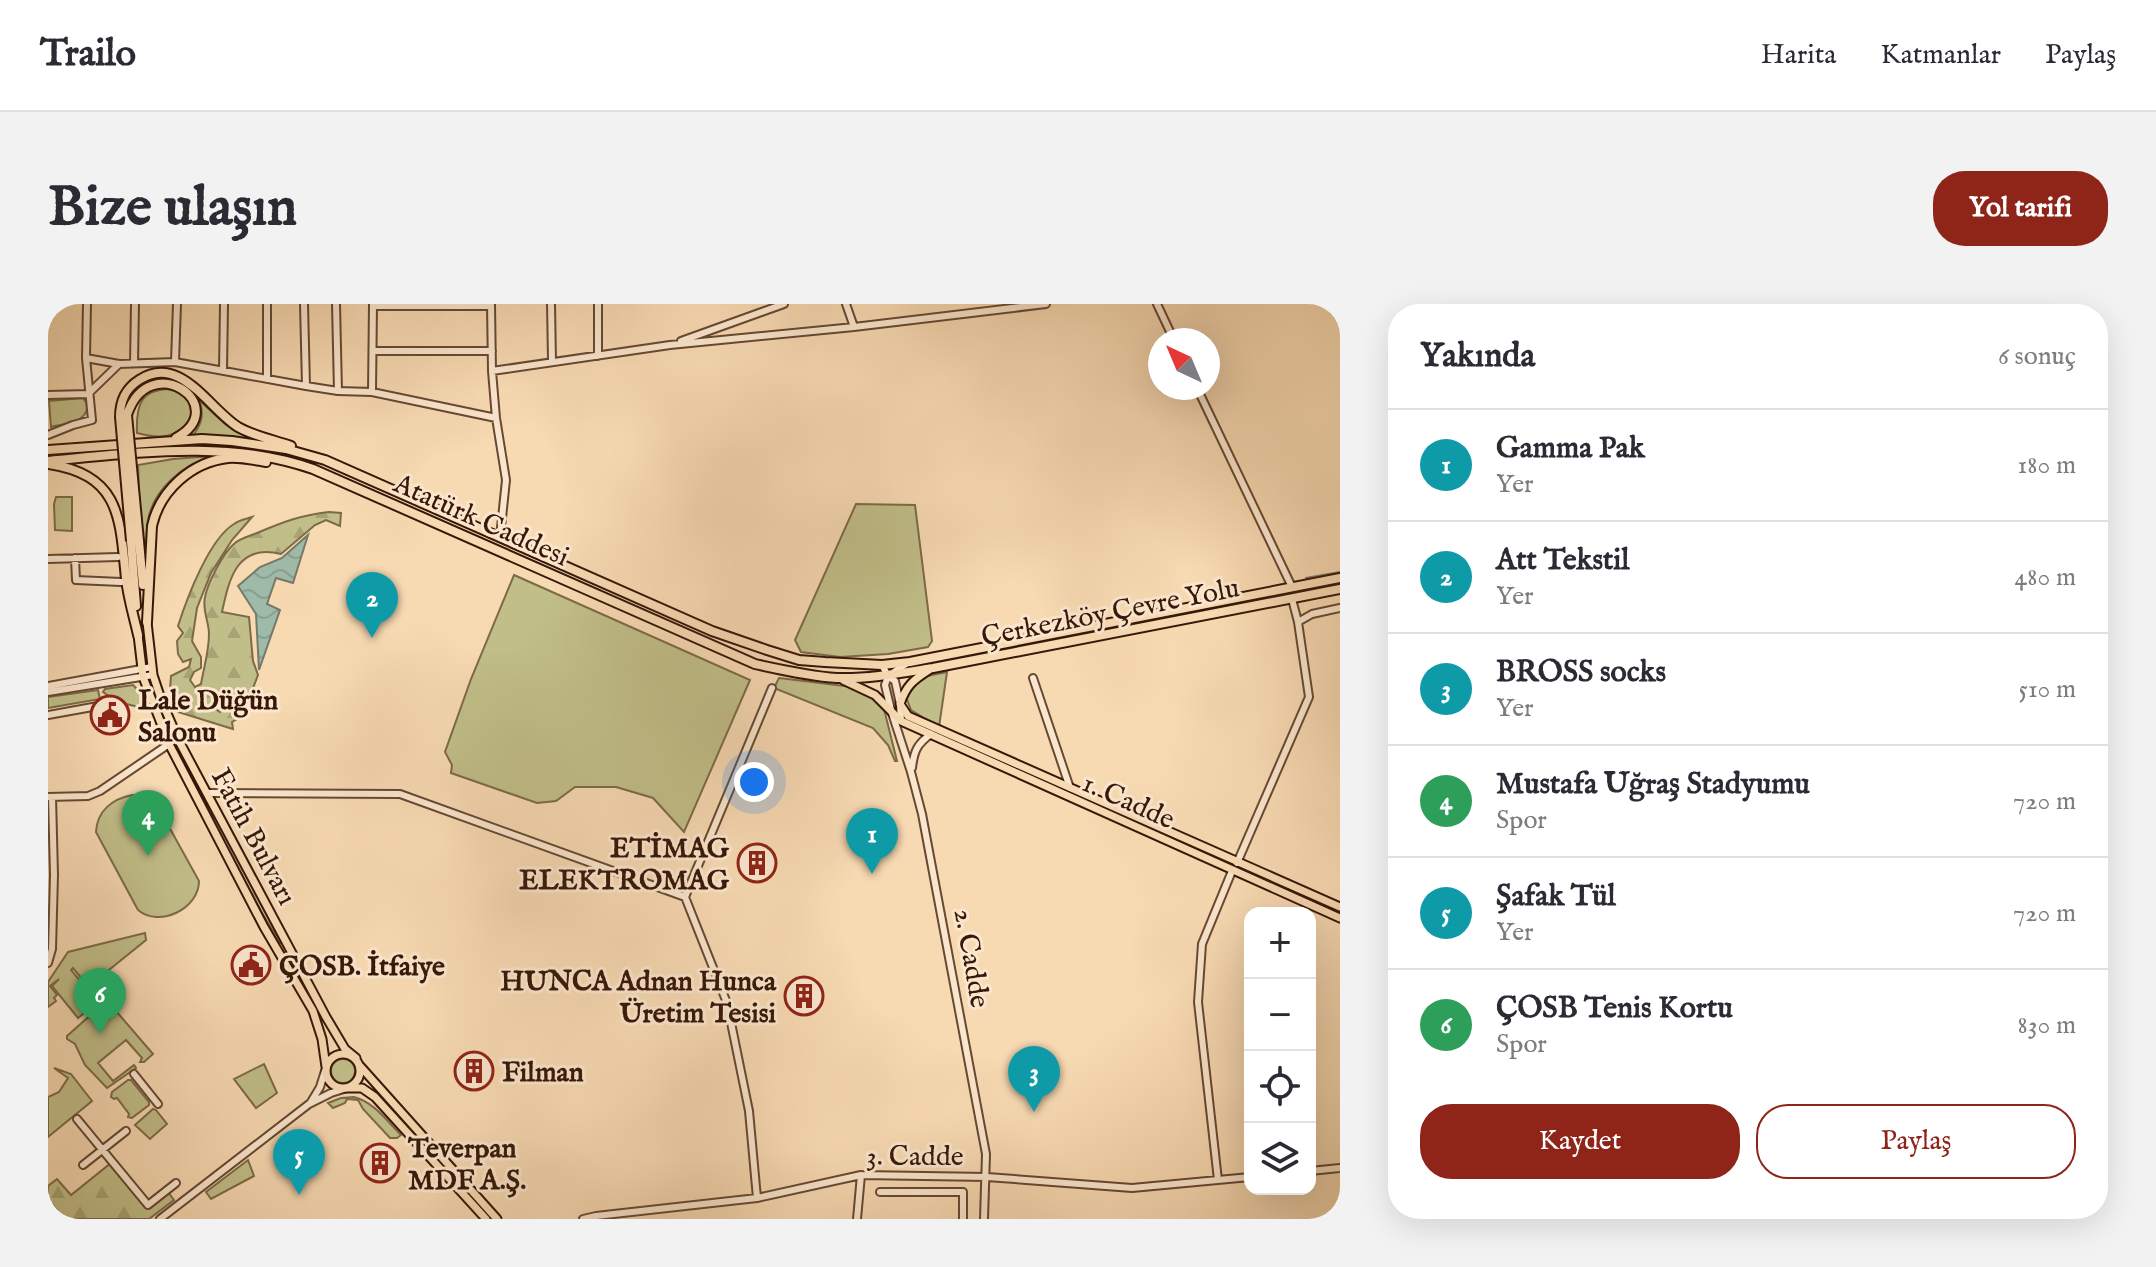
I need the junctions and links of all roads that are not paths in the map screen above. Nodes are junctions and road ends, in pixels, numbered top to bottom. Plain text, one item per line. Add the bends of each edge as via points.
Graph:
1 (87, 304) edge
2 (135, 304) edge
3 (177, 304) edge
4 (224, 304) edge
5 (267, 304) edge
6 (304, 304) edge
7 (336, 304) edge
8 (551, 304) edge
9 (598, 304) edge
10 (784, 304) edge
11 (846, 304) edge
12 (1046, 304) edge
13 (1157, 304) edge
14 (373, 305) edge
15 (491, 305) edge
16 (854, 327) junction
17 (1168, 328) edge
18 (670, 345) junction
19 (373, 351) junction
20 (492, 351) junction
21 (598, 356) junction
22 (86, 358) junction
23 (552, 361) junction
24 (175, 362) junction
25 (134, 363) junction
26 (119, 364) junction
27 (223, 371) junction
28 (492, 371) junction
29 (267, 379) junction
30 (306, 386) junction
31 (338, 391) junction
32 (372, 392) junction
33 (88, 394) junction
34 (48, 395) edge
35 (1203, 400) edge
36 (124, 416) junction
37 (496, 418) junction
38 (48, 435) edge
39 (167, 441) junction
40 (48, 450) edge
41 (325, 460) junction
42 (48, 462) edge
43 (313, 469) junction
44 (500, 537) junction
45 (135, 541) junction
46 (118, 557) dead end
47 (75, 558) junction
48 (48, 559) edge
49 (1340, 578) edge
50 (121, 582) dead end
51 (1292, 587) junction
52 (1340, 589) edge
53 (1292, 599) junction
54 (1340, 608) edge
55 (147, 622) junction
56 (1298, 622) junction
57 (138, 635) junction
58 (910, 662) junction
59 (882, 665) junction
60 (933, 668) junction
61 (152, 671) junction
62 (143, 674) junction
63 (888, 676) junction
64 (838, 678) junction
65 (1033, 678) dead end
66 (120, 680) junction
67 (48, 686) edge
68 (772, 688) dead end
69 (48, 692) edge
70 (150, 695) junction
71 (109, 704) dead end
72 (900, 704) junction
73 (891, 710) junction
74 (48, 715) edge
75 (904, 719) junction
76 (897, 731) junction
77 (931, 734) junction
78 (169, 744) junction
79 (911, 772) junction
80 (1070, 788) junction
81 (207, 793) junction
82 (50, 797) edge
83 (1234, 867) junction
84 (51, 875) edge
85 (685, 897) junction
86 (1340, 907) edge
87 (1340, 918) edge
88 (50, 946) edge
89 (48, 963) edge
90 (358, 1062) junction
91 (326, 1069) junction
92 (134, 1074) dead end
93 (347, 1088) junction
94 (158, 1104) dead end
95 (309, 1104) junction
96 (77, 1119) dead end
97 (126, 1131) dead end
98 (102, 1150) junction
99 (83, 1165) dead end
100 (1340, 1168) edge
101 (1316, 1170) edge
102 (861, 1175) junction
103 (987, 1177) junction
104 (1244, 1178) edge
105 (1218, 1180) junction
106 (176, 1183) dead end
107 (880, 1192) dead end
108 (757, 1198) junction
109 (160, 1219) edge
110 (486, 1219) edge
111 (497, 1219) edge
112 (583, 1219) edge
113 (857, 1219) edge
114 (963, 1219) edge
115 (984, 1219) edge

1 - 22 street
2 - 25 street
3 - 24 street
4 - 27 street
5 - 29 street
6 - 30 street
7 - 31 street
8 - 23 street
9 - 21 street
10 - 18 street
11 - 16 street
12 - 16 street
13 - 17 street
14 - 15 street
14 - 19 street
15 - 20 street
16 - 18 street
18 - 21 street
19 - 20 street
19 - 32 street
20 - 28 street
21 - 23 street
22 - 26 street
22 - 33 street
23 - 28 street
24 - 25 street
24 - 27 street
25 - 26 street
26 - 33 street
27 - 29 street
28 - 37 street
29 - 30 street
30 - 31 street
31 - 32 street
32 - 37 street
33 - 34 street
33 - 38 street via 92,420
35 - 51 street
36 - 39 highway via 148,387 184,389 195,404 195,418 186,432
36 - 41 highway via 123,397 133,384 150,374 169,374 194,386 239,427
36 - 45 highway, bridge
37 - 44 street via 506,480
39 - 40 highway
39 - 41 highway via 232,441
41 - 44 highway
42 - 43 highway, Atatürk Caddesi via 213,450
42 - 57 highway via 91,478 116,508
43 - 55 highway via 231,458 202,466 173,485 152,526
43 - 64 highway, Atatürk Caddesi via 755,664
44 - 59 highway via 767,650 799,660
45 - 55 highway
45 - 57 highway
46 - 47 street
47 - 48 street
47 - 50 street via 76,580
49 - 51 highway
51 - 58 highway
52 - 53 highway, Çerkezköy Çevre Yolu
53 - 56 street
53 - 60 highway, Çerkezköy Çevre Yolu
54 - 56 street
55 - 61 main road, Fatih Bulvarı
56 - 83 street via 1309,697
57 - 62 main road, Fatih Bulvarı
58 - 59 highway
58 - 63 street
59 - 63 street
60 - 63 highway, Çerkezköy Çevre Yolu
60 - 72 main road via 905,688
61 - 62 street
61 - 81 main road, Fatih Bulvarı via 167,716
62 - 66 street
62 - 67 street
62 - 70 main road, Fatih Bulvarı
63 - 64 highway, Atatürk Caddesi
63 - 72 street via 895,681
63 - 73 street, 2. Cadde
64 - 73 main road via 875,695
65 - 80 street
66 - 69 street
66 - 70 street via 137,682
68 - 85 street
70 - 78 main road, Fatih Bulvarı
71 - 74 street
72 - 75 main road
73 - 75 main road
73 - 76 street, 2. Cadde
75 - 76 street
75 - 77 main road, 1. Cadde
75 - 80 main road, 1. Cadde
76 - 79 street, 2. Cadde
77 - 79 street via 914,751
77 - 83 main road, 1. Cadde
78 - 82 street via 100,791
78 - 91 main road, Fatih Bulvarı via 313,1011
79 - 103 street, 2. Cadde via 940,899
80 - 83 main road, 1. Cadde
81 - 85 street via 400,794
81 - 90 main road, Fatih Bulvarı via 326,1017
82 - 84 street
83 - 86 main road, 1. Cadde
83 - 87 main road, 1. Cadde
83 - 105 street via 1202,944 1198,1002
84 - 88 street
85 - 108 street via 727,1003 749,1111
88 - 89 street
90 - 91 main road via 339,1054
90 - 93 main road via 358,1079
90 - 111 main road, Fatih Bulvarı
91 - 93 main road via 331,1084
91 - 95 street
92 - 94 street
93 - 95 street
93 - 110 main road via 362,1088 375,1097
95 - 109 street
96 - 98 street
97 - 98 street
98 - 99 street
98 - 106 street via 148,1205
100 - 101 street
102 - 103 street, 3. Cadde
102 - 108 street, 3. Cadde
102 - 113 street
103 - 105 street, 3. Cadde via 1132,1188
103 - 115 street, 2. Cadde
104 - 105 street, 3. Cadde
107 - 114 street via 963,1192
108 - 112 street, 3. Cadde

